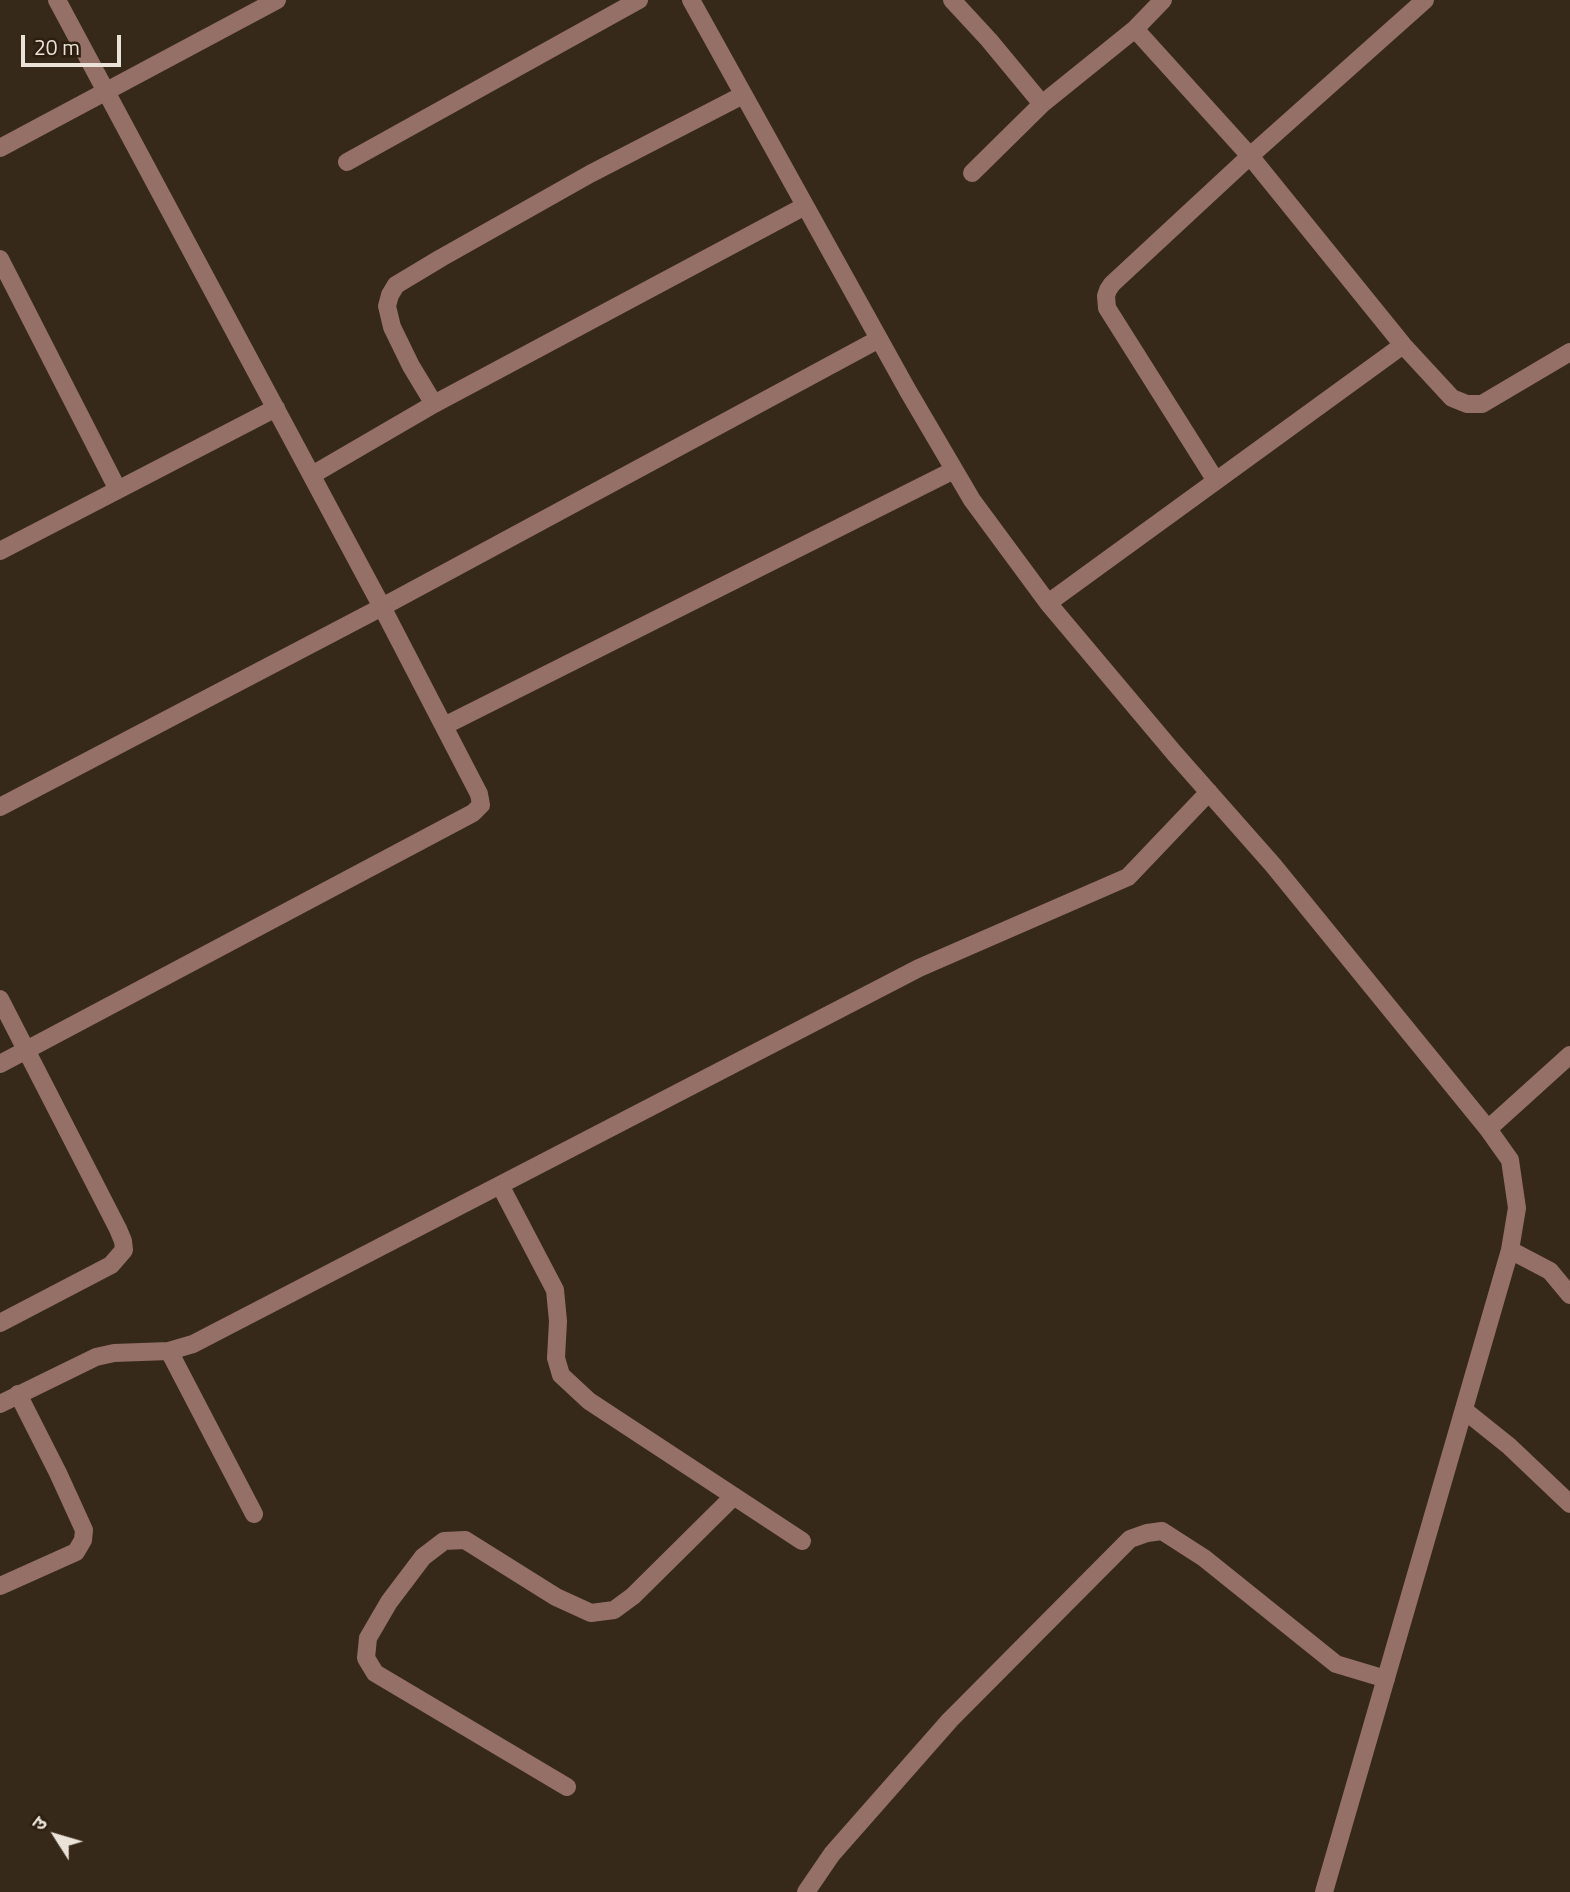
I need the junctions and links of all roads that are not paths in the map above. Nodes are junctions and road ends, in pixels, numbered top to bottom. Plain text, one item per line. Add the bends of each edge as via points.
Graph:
1 (57, 0) edge
2 (277, 0) edge
3 (639, 0) edge
4 (691, 0) edge
5 (952, 0) edge
6 (1425, 0) edge
7 (1161, 1) edge
8 (1135, 29) junction
9 (106, 91) junction
10 (743, 95) junction
11 (1042, 104) junction
12 (0, 148) edge
13 (1250, 156) junction
14 (347, 162) dead end
15 (972, 173) dead end
16 (805, 206) junction
17 (0, 260) edge
18 (879, 339) junction
19 (1403, 345) junction
20 (1570, 352) edge
21 (434, 404) junction
22 (276, 408) junction
23 (954, 470) junction
24 (312, 475) junction
25 (1216, 481) junction
26 (118, 490) junction
27 (0, 551) edge
28 (1048, 603) junction
29 (382, 607) junction
30 (444, 726) junction
31 (1209, 792) junction
32 (0, 807) edge
33 (0, 999) edge
34 (27, 1050) junction
35 (1570, 1055) edge
36 (0, 1064) edge
37 (1488, 1129) junction
38 (500, 1185) junction
39 (1510, 1250) junction
40 (1570, 1295) edge
41 (0, 1323) edge
42 (169, 1351) junction
43 (18, 1394) junction
44 (0, 1404) edge
45 (1464, 1410) junction
46 (733, 1496) junction
47 (1570, 1504) edge
48 (254, 1514) dead end
49 (802, 1541) dead end
50 (0, 1586) edge
51 (1386, 1679) junction
52 (567, 1787) dead end
53 (806, 1892) edge
54 (1324, 1892) edge

1 - 9 street
2 - 9 street
3 - 14 street
4 - 10 street
5 - 11 street
6 - 13 street
7 - 8 street
8 - 11 street
8 - 13 street
9 - 12 street
9 - 22 street
10 - 16 street
10 - 21 street via 590,174 397,285 387,306 392,327
11 - 15 street
13 - 19 street
13 - 25 street via 1112,284 1106,296 1107,308
16 - 18 street
16 - 21 street
17 - 26 street
18 - 23 street
18 - 29 street
19 - 20 street via 1452,398 1474,405
19 - 25 street
21 - 24 street
22 - 24 street
22 - 26 street
23 - 28 street
23 - 30 street
24 - 29 street
25 - 28 street
26 - 27 street
28 - 31 street
29 - 30 street
29 - 32 street
30 - 34 street via 480,794 478,810
31 - 37 street
31 - 38 street via 1128,877 919,968
33 - 34 street
34 - 36 street
34 - 41 street via 118,1229 124,1250 111,1265
35 - 37 street
37 - 39 street via 1510,1160 1517,1208
38 - 42 street via 193,1345
38 - 46 street via 555,1290 555,1358 561,1375 589,1401
39 - 40 street via 1550,1271
39 - 45 street
42 - 43 street via 96,1357
42 - 48 street
43 - 44 street
43 - 50 street via 84,1530 76,1552
45 - 47 street
45 - 51 street
46 - 49 street
46 - 52 street via 614,1610 591,1614 464,1539 444,1541 422,1556 375,1626 366,1658 375,1673
51 - 53 street via 1336,1664 1204,1558 1162,1531 1130,1539 950,1720 832,1854
51 - 54 street

